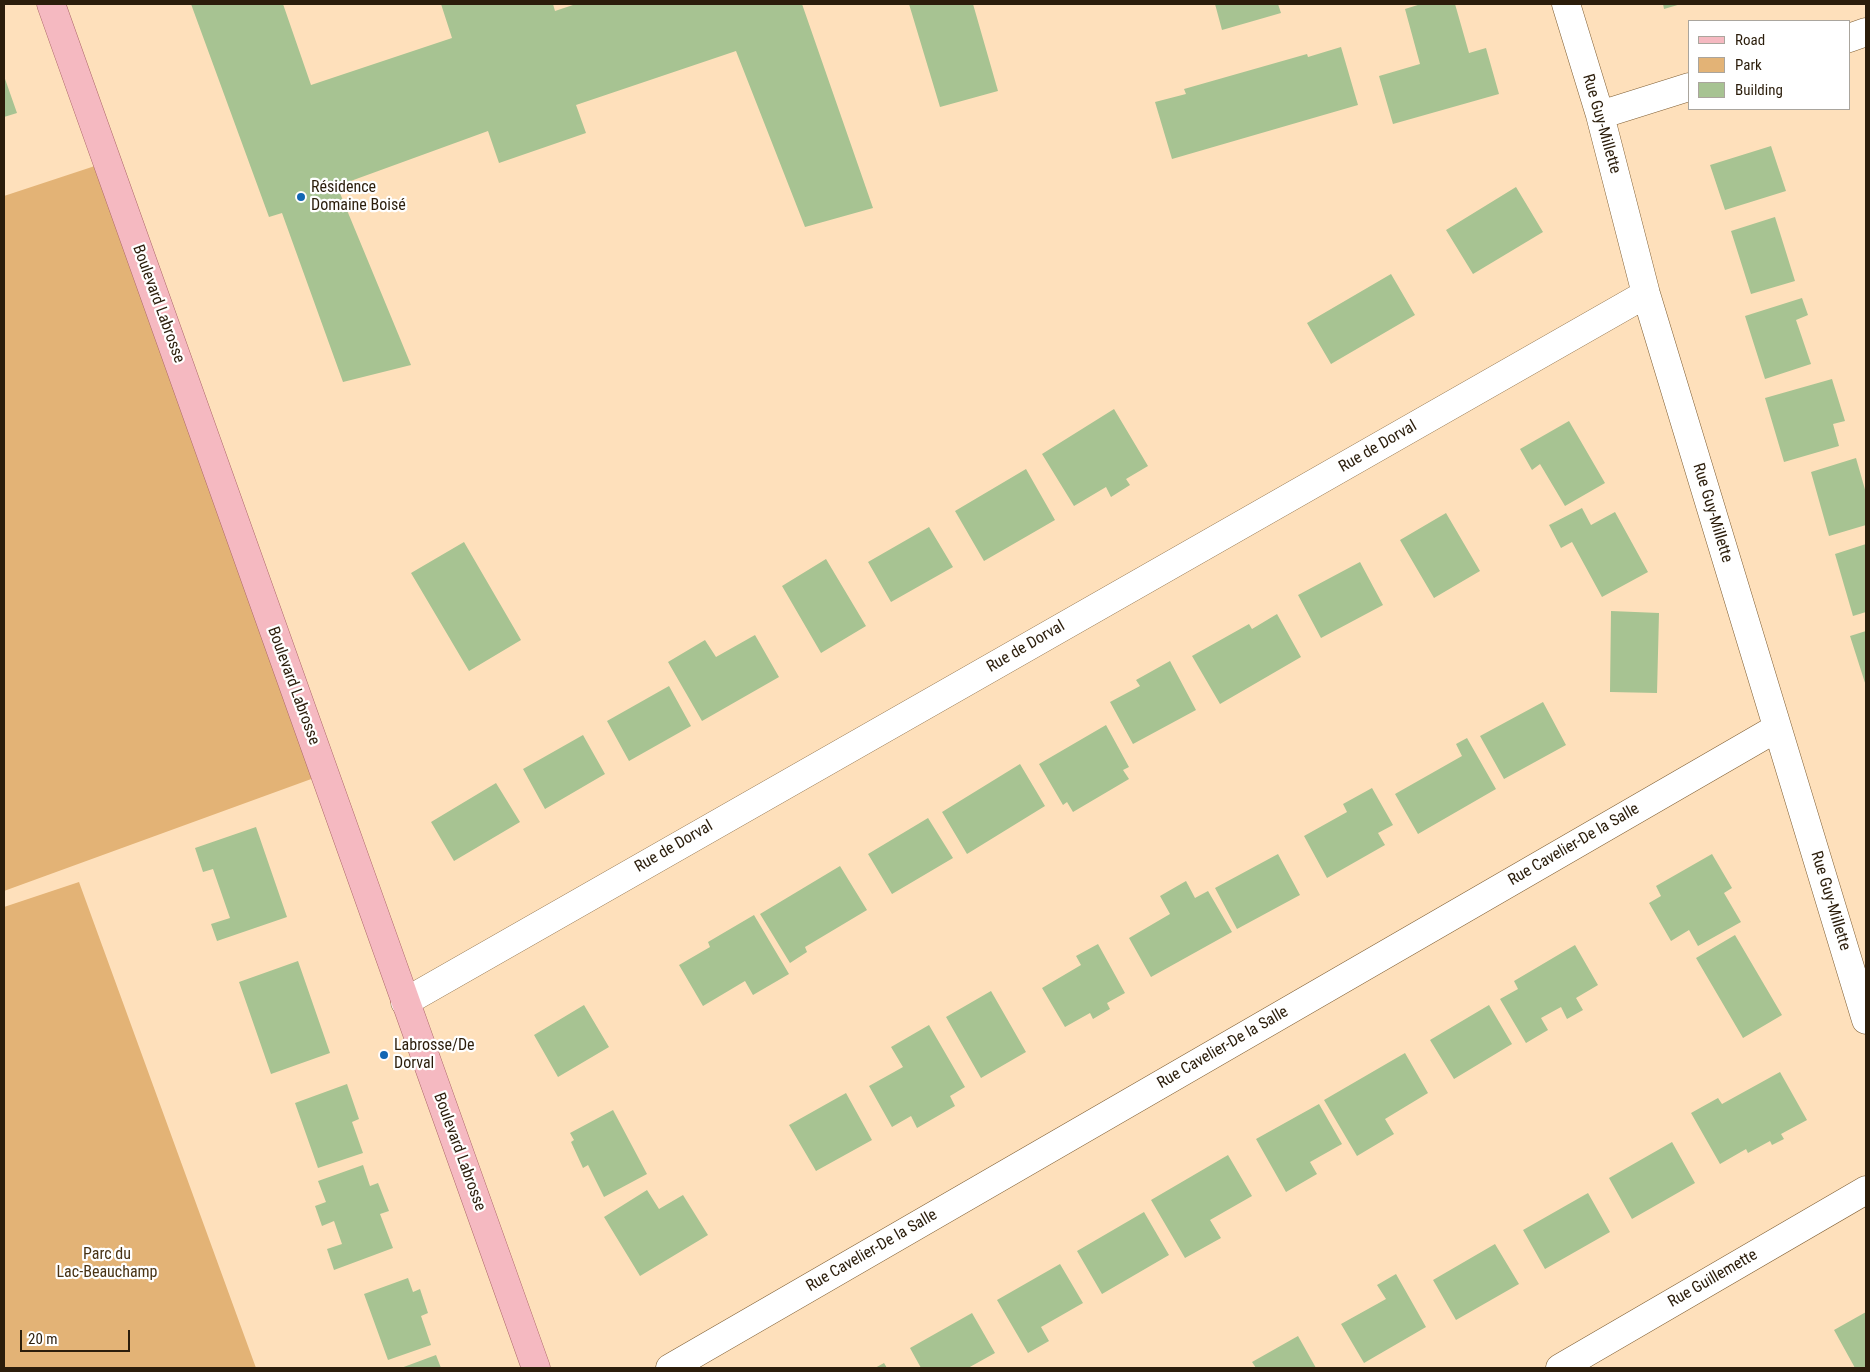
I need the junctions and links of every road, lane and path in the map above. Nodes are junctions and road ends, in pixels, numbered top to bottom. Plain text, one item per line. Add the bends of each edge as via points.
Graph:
1 (51, 4) edge
2 (1566, 4) edge
3 (1866, 32) edge
4 (1850, 38) edge
5 (1688, 87) edge
6 (1600, 115) junction
7 (1646, 294) junction
8 (1776, 728) junction
9 (405, 1002) junction
10 (1866, 1020) edge
11 (1866, 1190) edge
12 (536, 1368) edge
13 (670, 1368) edge
14 (1560, 1368) edge

1 - 9 main road, Boulevard Labrosse
2 - 6 street, Rue Guy-Millette
3 - 4 street
5 - 6 street
6 - 7 street, Rue Guy-Millette
7 - 8 street, Rue Guy-Millette
7 - 9 street, Rue de Dorval
8 - 10 street, Rue Guy-Millette
8 - 13 street, Rue Cavelier-De la Salle
9 - 12 main road, Boulevard Labrosse
11 - 14 street, Rue Guillemette

